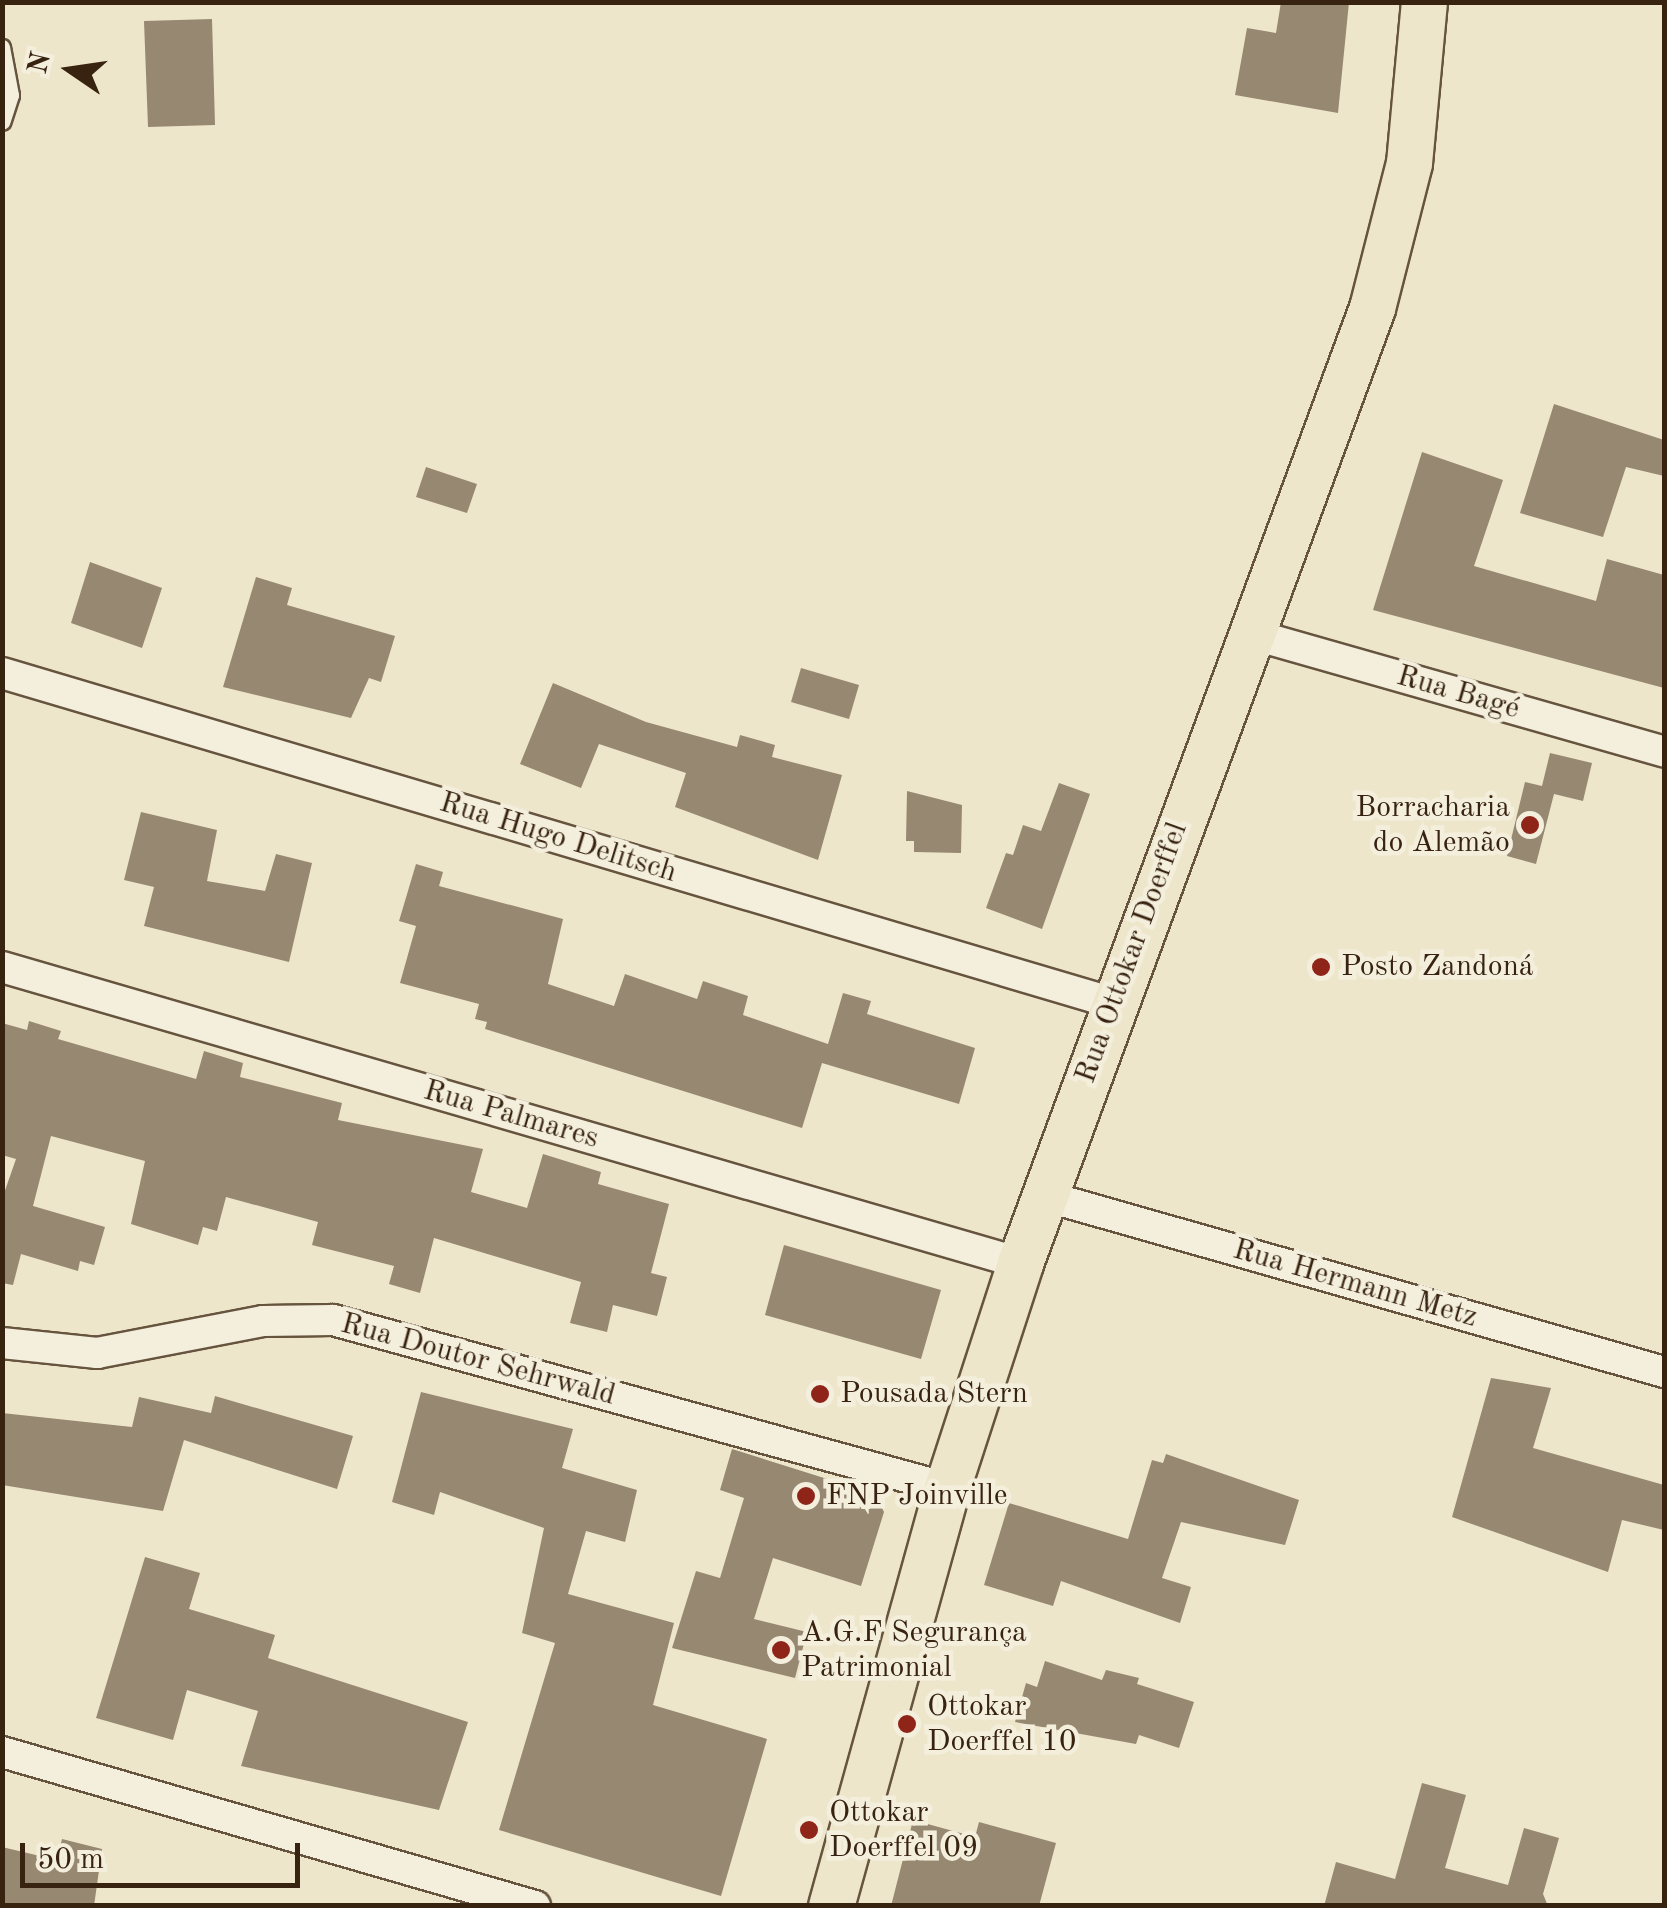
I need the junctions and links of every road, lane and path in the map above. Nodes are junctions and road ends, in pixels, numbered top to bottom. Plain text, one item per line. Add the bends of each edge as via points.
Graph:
1 (1424, 2) edge
2 (2, 47) edge
3 (2, 122) edge
4 (1251, 634) junction
5 (2, 673) edge
6 (1664, 752) edge
7 (2, 967) edge
8 (1114, 1003) junction
9 (1045, 1196) junction
10 (1020, 1264) junction
11 (2, 1342) edge
12 (1664, 1372) edge
13 (947, 1488) junction
14 (2, 1752) edge
15 (535, 1906) edge
16 (830, 1906) edge

1 - 4 main road, Rua Ottokar Doerffel via 1419,92 1394,232 1352,372
2 - 3 lane via 11,94
4 - 6 street, Rua Bagé
4 - 8 main road, Rua Ottokar Doerffel
5 - 8 street, Rua Hugo Delitsch
7 - 10 street, Rua Palmares
8 - 9 main road, Rua Ottokar Doerffel
9 - 10 main road, Rua Ottokar Doerffel
9 - 12 street, Rua Hermann Metz
10 - 13 main road, Rua Ottokar Doerffel
11 - 13 street, Rua Doutor Sehrwald via 97,1353 243,1324 332,1320
13 - 16 main road, Rua Ottokar Doerffel
14 - 15 street

